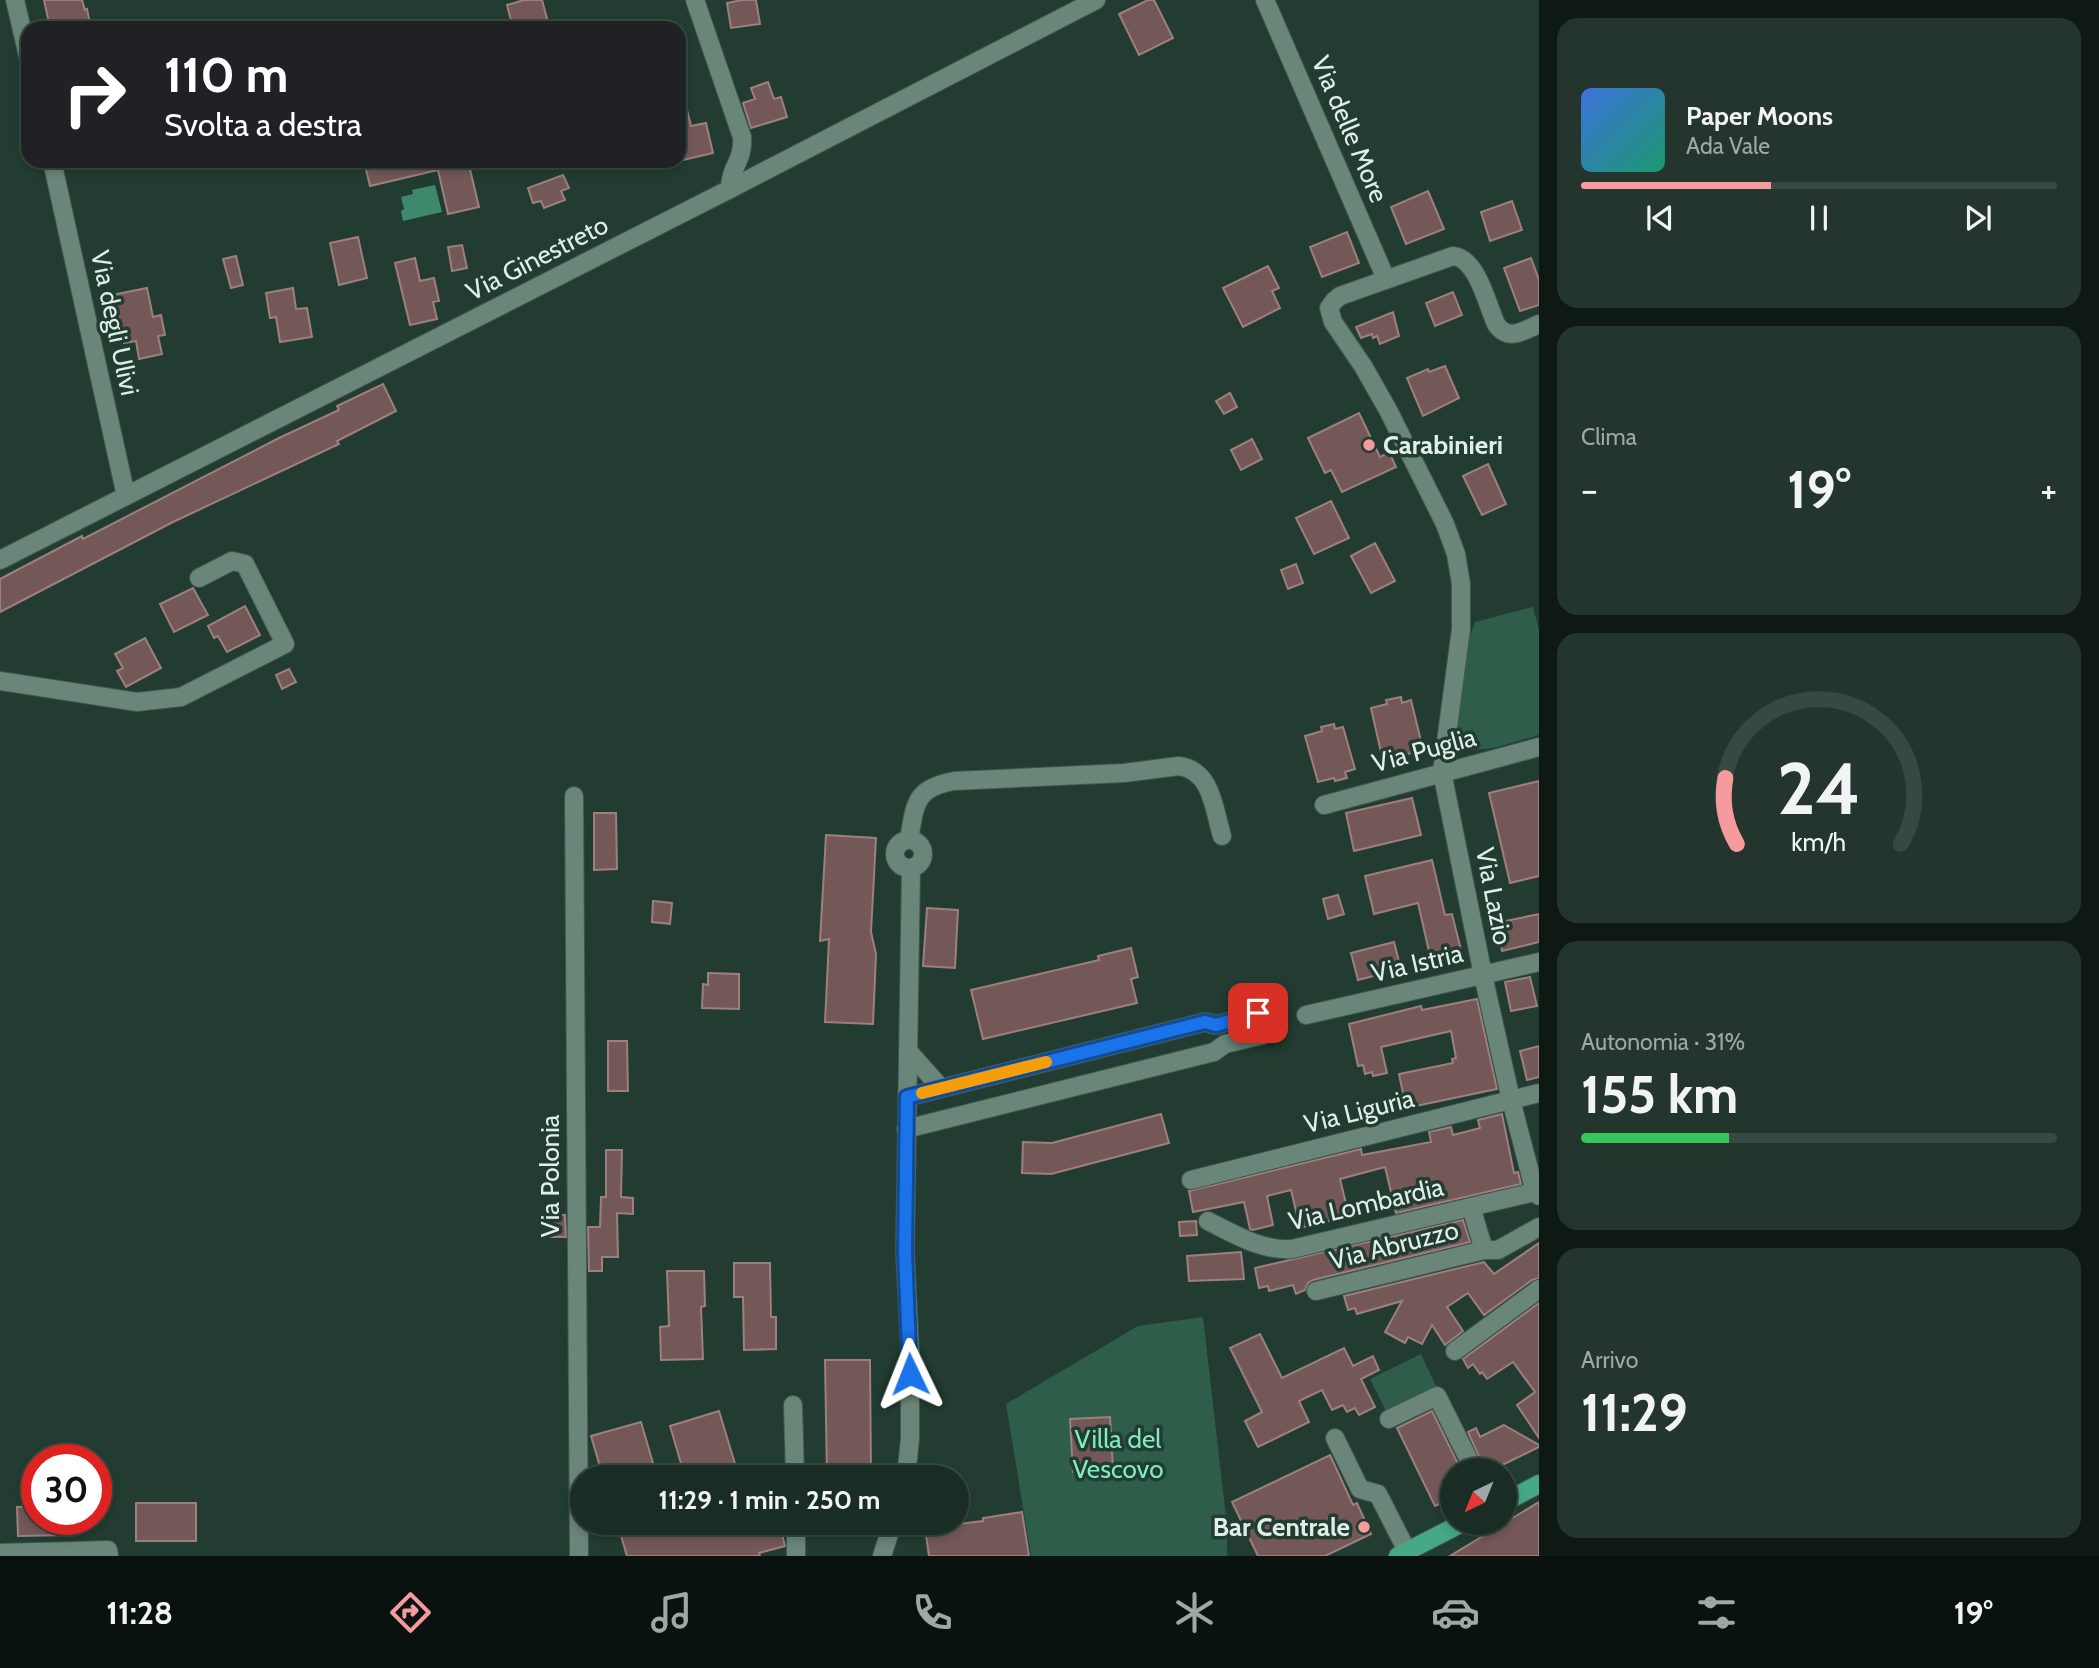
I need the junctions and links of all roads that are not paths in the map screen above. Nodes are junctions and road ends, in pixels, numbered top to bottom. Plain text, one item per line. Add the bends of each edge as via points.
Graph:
1 (15, 0) edge
2 (695, 0) edge
3 (1097, 0) edge
4 (1265, 0) edge
5 (21, 25) edge
6 (54, 168) edge
7 (730, 189) junction
8 (1386, 279) junction
9 (1539, 324) edge
10 (126, 496) junction
11 (0, 560) edge
12 (199, 578) dead end
13 (0, 681) edge
14 (1539, 747) edge
15 (1443, 772) junction
16 (574, 796) dead end
17 (1324, 805) dead end
18 (1222, 836) dead end
19 (1539, 962) edge
20 (1483, 975) junction
21 (1258, 1013) dead end
22 (1306, 1015) dead end
23 (1264, 1035) dead end
24 (908, 1051) junction
25 (941, 1088) junction
26 (1539, 1093) edge
27 (907, 1097) junction
28 (1511, 1100) junction
29 (906, 1129) junction
30 (1191, 1180) dead end
31 (1538, 1193) edge
32 (1471, 1207) junction
33 (1208, 1221) dead end
34 (1539, 1227) edge
35 (1483, 1250) junction
36 (1539, 1289) edge
37 (1316, 1292) dead end
38 (1455, 1351) dead end
39 (793, 1405) dead end
40 (1389, 1419) dead end
41 (1335, 1438) dead end
42 (1468, 1458) edge
43 (795, 1465) edge
44 (906, 1465) edge
45 (1539, 1484) edge
46 (1517, 1496) edge
47 (796, 1535) edge
48 (889, 1535) edge
49 (1440, 1535) edge
50 (0, 1553) edge
51 (1403, 1554) edge
52 (109, 1556) edge
53 (579, 1556) edge
54 (796, 1556) edge
55 (882, 1556) edge

1 - 5 street
2 - 7 street via 741,137 742,155 730,174
3 - 7 street, Via Ginestreto
4 - 8 street, Via delle More
6 - 10 street, Via degli Ulivi
7 - 10 street, Via Ginestreto
8 - 9 street via 1458,256 1473,268 1501,331 1513,334
8 - 15 street, Via Lazio via 1337,298 1329,313 1380,394 1457,554 1460,642
10 - 11 street, Via Ginestreto
12 - 13 street via 232,561 245,564 285,644 181,697 137,702
14 - 15 street, Via Puglia
15 - 17 street, Via Puglia
15 - 20 street, Via Lazio
16 - 53 street, Via Polonia
18 - 24 street via 1212,796 1202,778 1187,766 941,783 920,796 909,840 898,846 895,854 898,863 911,868
19 - 20 street, Via Istria
20 - 22 street, Via Istria
20 - 28 street, Via Lazio
21 - 25 street
23 - 29 street via 1225,1044 1214,1052
24 - 25 street
24 - 27 street
25 - 27 street
26 - 28 street, Via Liguria
27 - 29 street
28 - 30 street, Via Liguria
28 - 31 street, Via Lazio
29 - 44 street via 911,1417
31 - 32 street, Via Lombardia
32 - 33 street, Via Lombardia via 1286,1250 1256,1244
32 - 35 street
34 - 35 street, Via Abruzzo via 1498,1250
35 - 37 street, Via Abruzzo
36 - 38 street
39 - 43 street
40 - 42 street via 1437,1396
41 - 51 street via 1360,1489 1378,1494
45 - 46 main road
47 - 54 street
48 - 55 street
49 - 51 main road
50 - 52 street via 108,1550

